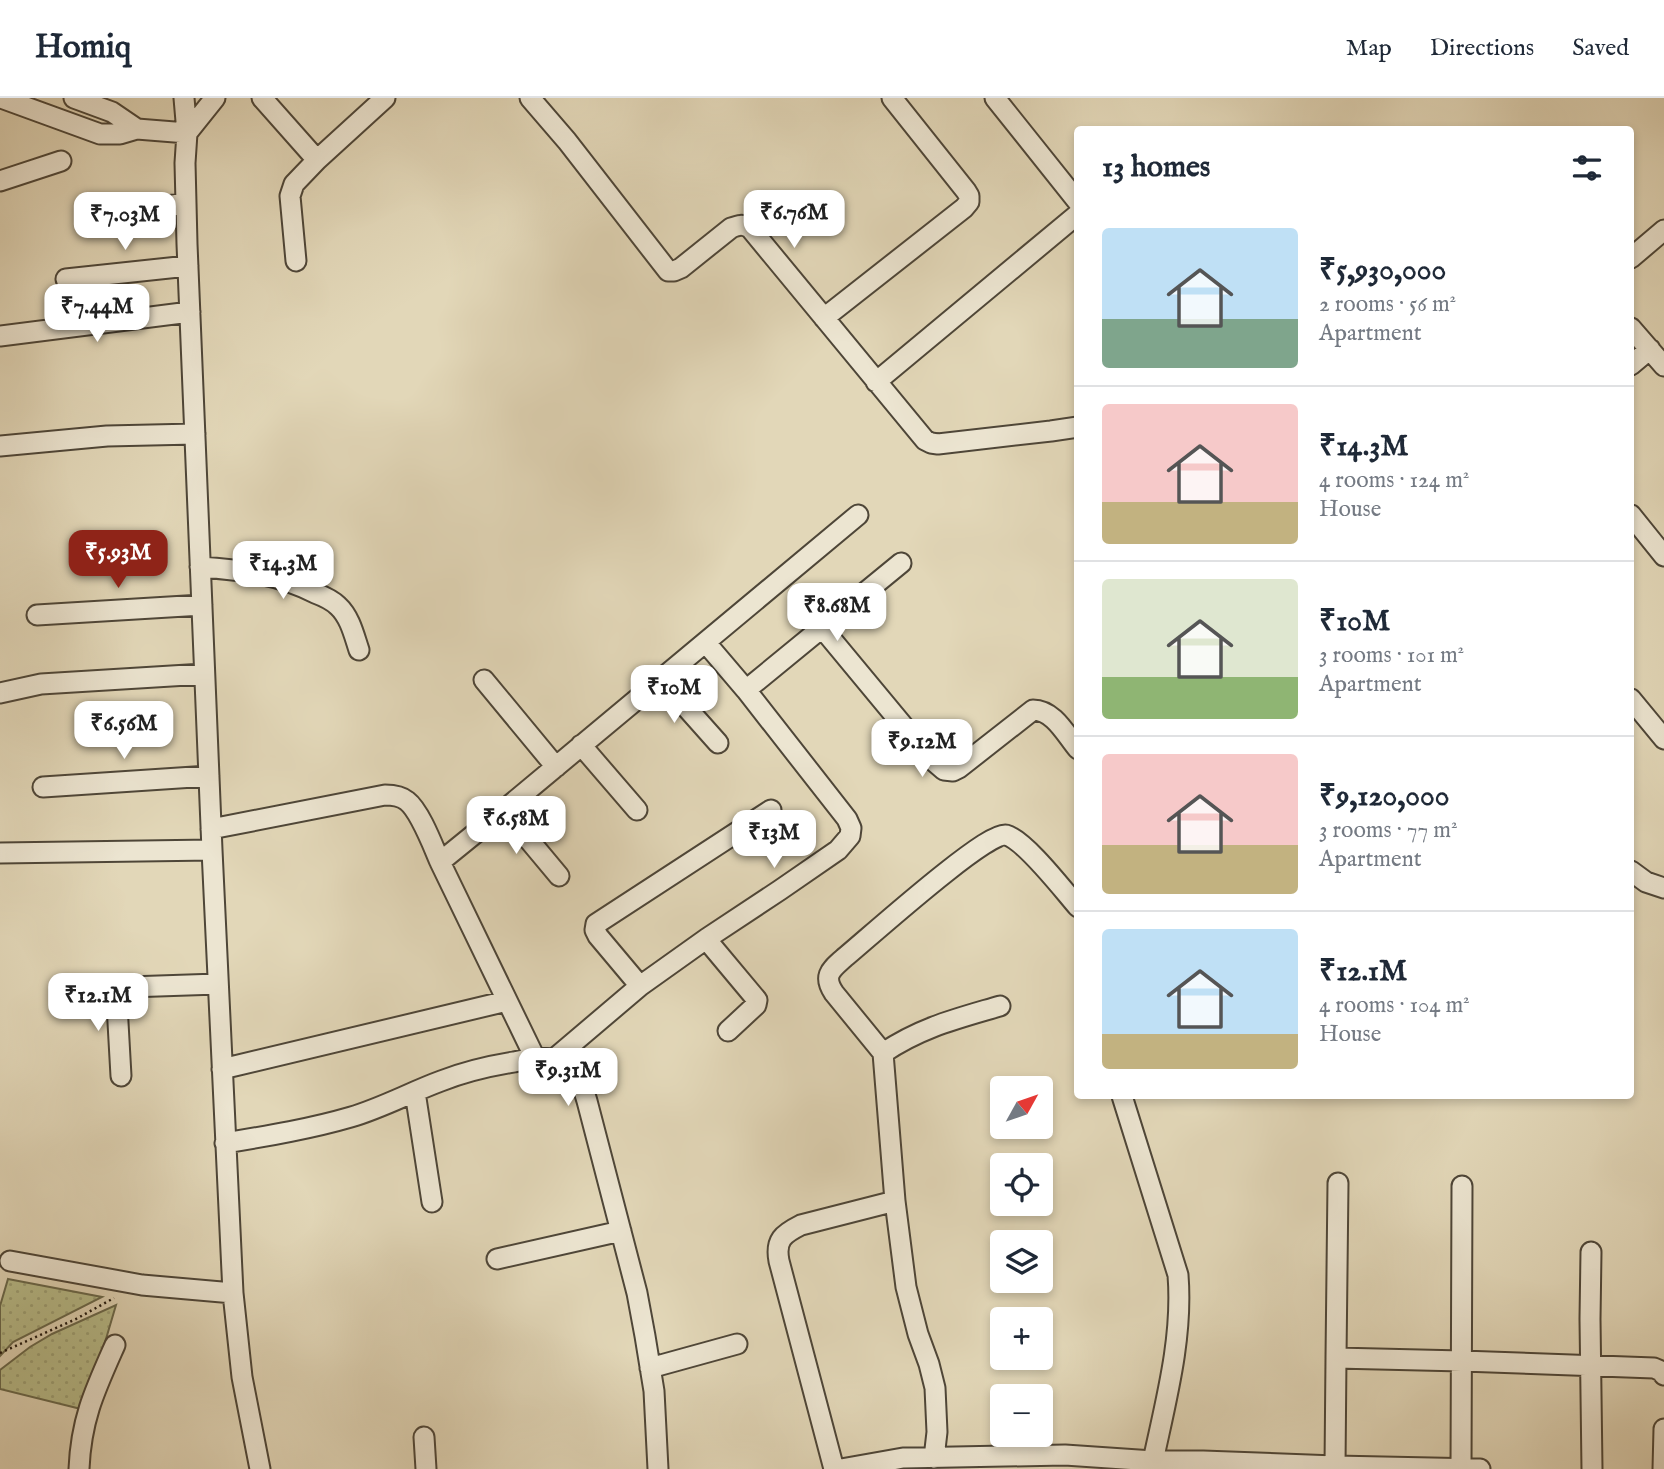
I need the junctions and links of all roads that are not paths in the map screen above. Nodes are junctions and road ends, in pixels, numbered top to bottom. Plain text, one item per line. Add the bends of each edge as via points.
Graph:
1 (1, 98) edge
2 (74, 98) edge
3 (184, 98) edge
4 (215, 98) edge
5 (262, 98) edge
6 (385, 98) edge
7 (530, 98) edge
8 (892, 98) edge
9 (995, 98) edge
10 (137, 130) junction
11 (187, 133) junction
12 (317, 160) junction
13 (61, 161) dead end
14 (0, 181) edge
15 (1074, 197) edge
16 (186, 203) junction
17 (1074, 217) edge
18 (87, 218) dead end
19 (1664, 230) edge
20 (1634, 255) edge
21 (296, 261) dead end
22 (188, 266) junction
23 (66, 279) dead end
24 (190, 312) junction
25 (824, 318) junction
26 (1634, 331) edge
27 (0, 336) edge
28 (1650, 349) junction
29 (1634, 362) edge
30 (1664, 366) edge
31 (876, 382) junction
32 (1074, 428) edge
33 (195, 434) junction
34 (0, 446) edge
35 (858, 515) dead end
36 (1634, 519) edge
37 (1664, 556) edge
38 (901, 564) dead end
39 (200, 568) junction
40 (202, 605) junction
41 (37, 615) dead end
42 (823, 629) junction
43 (706, 643) junction
44 (359, 650) dead end
45 (204, 674) junction
46 (661, 679) junction
47 (484, 680) dead end
48 (747, 690) junction
49 (0, 693) edge
50 (1634, 703) edge
51 (1664, 739) edge
52 (718, 743) dead end
53 (1074, 744) edge
54 (581, 745) junction
55 (556, 767) junction
56 (209, 776) junction
57 (43, 787) dead end
58 (504, 810) junction
59 (637, 810) dead end
60 (771, 810) dead end
61 (211, 829) junction
62 (212, 850) junction
63 (0, 853) edge
64 (440, 862) junction
65 (1634, 873) edge
66 (559, 876) dead end
67 (1664, 888) edge
68 (1074, 902) edge
69 (706, 939) junction
70 (218, 984) junction
71 (639, 986) junction
72 (116, 988) junction
73 (69, 989) dead end
74 (507, 1001) junction
75 (1000, 1006) dead end
76 (728, 1031) dead end
77 (883, 1053) junction
78 (544, 1058) junction
79 (222, 1069) junction
80 (121, 1076) dead end
81 (415, 1092) junction
82 (1123, 1099) edge
83 (225, 1143) junction
84 (1338, 1183) dead end
85 (1462, 1186) dead end
86 (895, 1201) junction
87 (432, 1202) dead end
88 (621, 1231) junction
89 (1591, 1252) dead end
90 (497, 1259) dead end
91 (10, 1261) dead end
92 (233, 1293) junction
93 (737, 1344) dead end
94 (116, 1345) dead end
95 (1336, 1358) junction
96 (1462, 1361) junction
97 (1591, 1365) junction
98 (650, 1368) junction
99 (1664, 1375) edge
100 (1664, 1429) edge
101 (424, 1437) dead end
102 (926, 1462) edge
103 (1161, 1464) edge
104 (1335, 1466) junction
105 (853, 1468) edge
106 (79, 1469) edge
107 (260, 1469) edge
108 (426, 1469) edge
109 (658, 1469) edge
110 (834, 1469) edge
111 (1471, 1469) edge
112 (1592, 1469) edge
113 (1663, 1469) edge

1 - 10 street via 100,134
2 - 10 street via 112,112
3 - 11 street
4 - 11 street
5 - 12 street
6 - 12 street
7 - 25 street via 668,271 681,268 731,228 744,225
8 - 25 street via 970,196 969,202
9 - 15 street
10 - 11 street
11 - 16 street
12 - 21 street via 294,184 290,196
13 - 14 street
16 - 18 street
16 - 22 street
17 - 31 street
19 - 20 street
22 - 23 street
22 - 24 street
24 - 27 street
24 - 33 street
25 - 31 street
26 - 28 street
28 - 29 street
28 - 30 street
31 - 32 street via 931,443
33 - 34 street
33 - 39 street
35 - 43 street
36 - 37 street
38 - 42 street
39 - 40 street
39 - 44 street via 260,573 329,599 345,614
40 - 41 street
40 - 45 street
42 - 48 street
42 - 53 street via 944,770 958,768 1033,710 1052,716
43 - 46 street
43 - 48 street
45 - 49 street via 41,684
45 - 56 street
46 - 52 street
46 - 54 street
47 - 55 street
48 - 69 street via 847,819 850,836 838,850
50 - 51 street
54 - 55 street
54 - 59 street
55 - 58 street
56 - 57 street
56 - 61 street
58 - 64 street
58 - 66 street
60 - 71 street via 596,924 598,936
61 - 62 street
61 - 64 street via 396,796 418,814
62 - 63 street
62 - 70 street
64 - 74 street
65 - 67 street
68 - 77 street via 1010,836 996,836 960,861 831,970 830,987
69 - 71 street
69 - 76 street via 757,1000
70 - 72 street
70 - 79 street
71 - 78 street
72 - 73 street
72 - 80 street
74 - 78 street
74 - 79 street
75 - 77 street via 930,1027
77 - 86 street
78 - 81 street via 492,1066
78 - 88 street via 565,1063 582,1084
79 - 83 street
81 - 83 street via 342,1120
81 - 87 street
82 - 103 street via 1178,1275 1177,1338
83 - 92 street
84 - 95 street
85 - 96 street
86 - 102 street via 906,1287 935,1388 937,1432
86 - 110 street via 801,1226 778,1244
88 - 90 street
88 - 98 street
89 - 97 street
91 - 92 street via 142,1285
92 - 107 street via 242,1377
93 - 98 street
94 - 106 street via 86,1413
95 - 96 street
95 - 104 street
96 - 97 street
96 - 111 street
97 - 99 street via 1654,1368
97 - 112 street
98 - 109 street
100 - 113 street
101 - 108 street
102 - 103 street via 1065,1455
102 - 105 street via 903,1458
103 - 104 street
104 - 111 street

